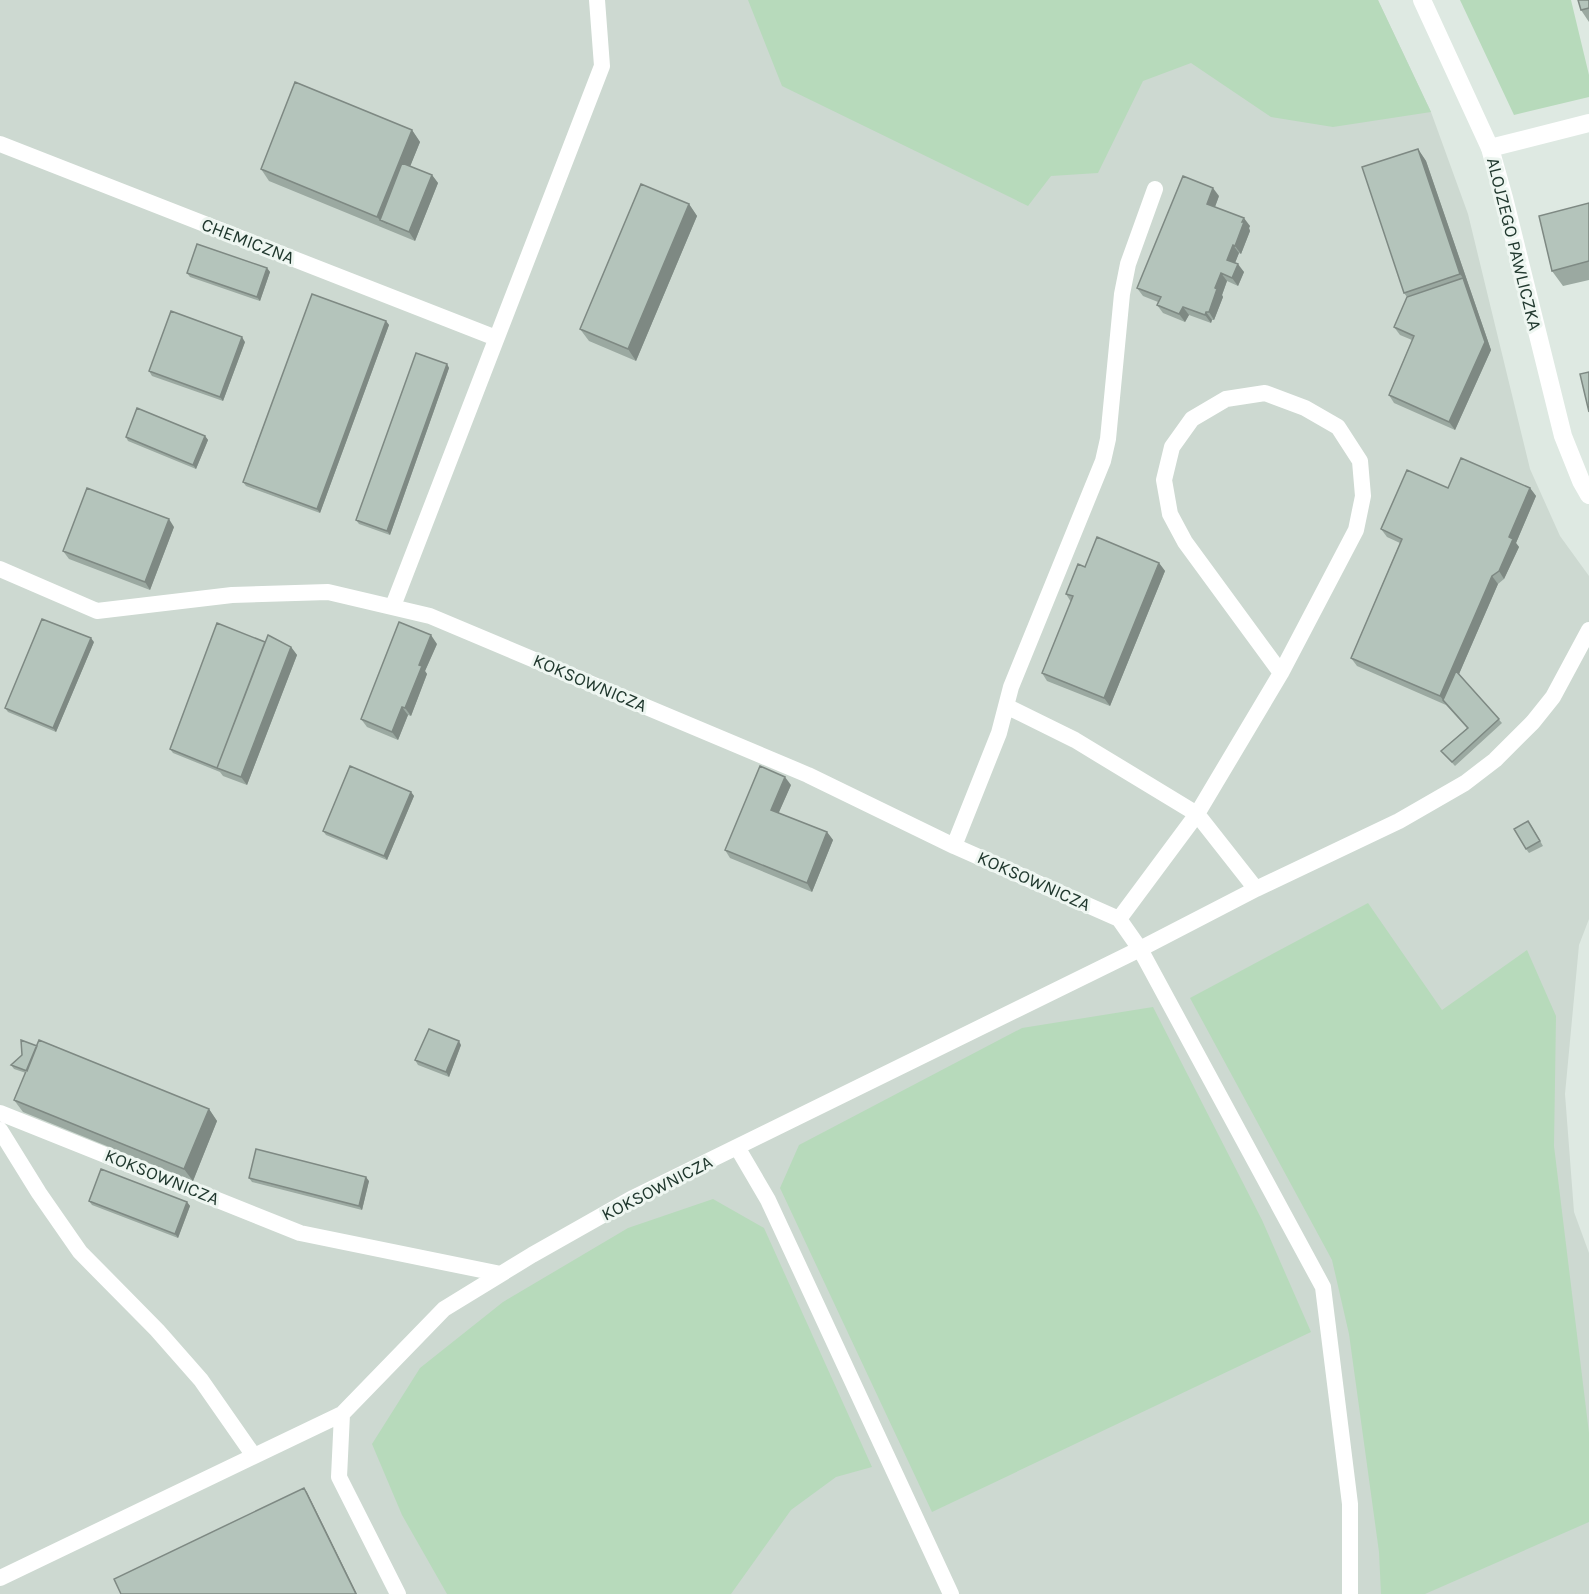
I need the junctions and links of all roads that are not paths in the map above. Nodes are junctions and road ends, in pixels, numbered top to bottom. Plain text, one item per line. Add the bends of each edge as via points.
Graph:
1 (597, 0) edge
2 (1422, 0) edge
3 (1589, 123) edge
4 (0, 144) edge
5 (1490, 148) junction
6 (1155, 189) dead end
7 (496, 338) junction
8 (1589, 495) edge
9 (0, 569) edge
10 (393, 606) junction
11 (1589, 630) edge
12 (1281, 673) junction
13 (1006, 706) junction
14 (1197, 814) junction
15 (954, 846) junction
16 (1256, 889) junction
17 (1119, 919) junction
18 (1140, 950) junction
19 (0, 1113) edge
20 (0, 1130) edge
21 (737, 1147) junction
22 (501, 1274) junction
23 (342, 1414) junction
24 (254, 1456) junction
25 (0, 1578) edge
26 (398, 1594) edge
27 (951, 1594) edge
28 (1350, 1594) edge

1 - 7 lane via 602,66
2 - 5 street, ALOJZEGO PAWLICZKA
3 - 5 street
4 - 7 lane, CHEMICZNA
5 - 8 street, ALOJZEGO PAWLICZKA via 1563,436
6 - 13 lane via 1128,264 1122,294 1103,460
7 - 10 lane
9 - 10 lane, KOKSOWNICZA via 97,611 232,595 328,592
10 - 15 lane, KOKSOWNICZA via 430,616 808,775
11 - 16 lane, KOKSOWNICZA via 1553,697 1495,760 1465,783 1399,821
12 - 12 lane via 1356,530 1363,496 1360,461 1338,427 1305,408 1265,393 1226,399 1192,419 1172,447 1164,480 1170,514 1185,542
12 - 14 lane
13 - 14 lane via 1075,740
13 - 15 lane
14 - 16 lane
14 - 17 lane
15 - 17 lane, KOKSOWNICZA
16 - 18 lane, KOKSOWNICZA
17 - 18 lane
18 - 21 lane, KOKSOWNICZA
18 - 28 lane via 1323,1287 1350,1504
19 - 22 lane, KOKSOWNICZA via 300,1233
20 - 24 lane via 80,1252 201,1380
21 - 22 lane, KOKSOWNICZA via 631,1199
21 - 27 lane via 768,1200
22 - 23 lane, KOKSOWNICZA via 444,1310
23 - 24 lane, KOKSOWNICZA
23 - 26 lane via 339,1476
24 - 25 lane, KOKSOWNICZA

